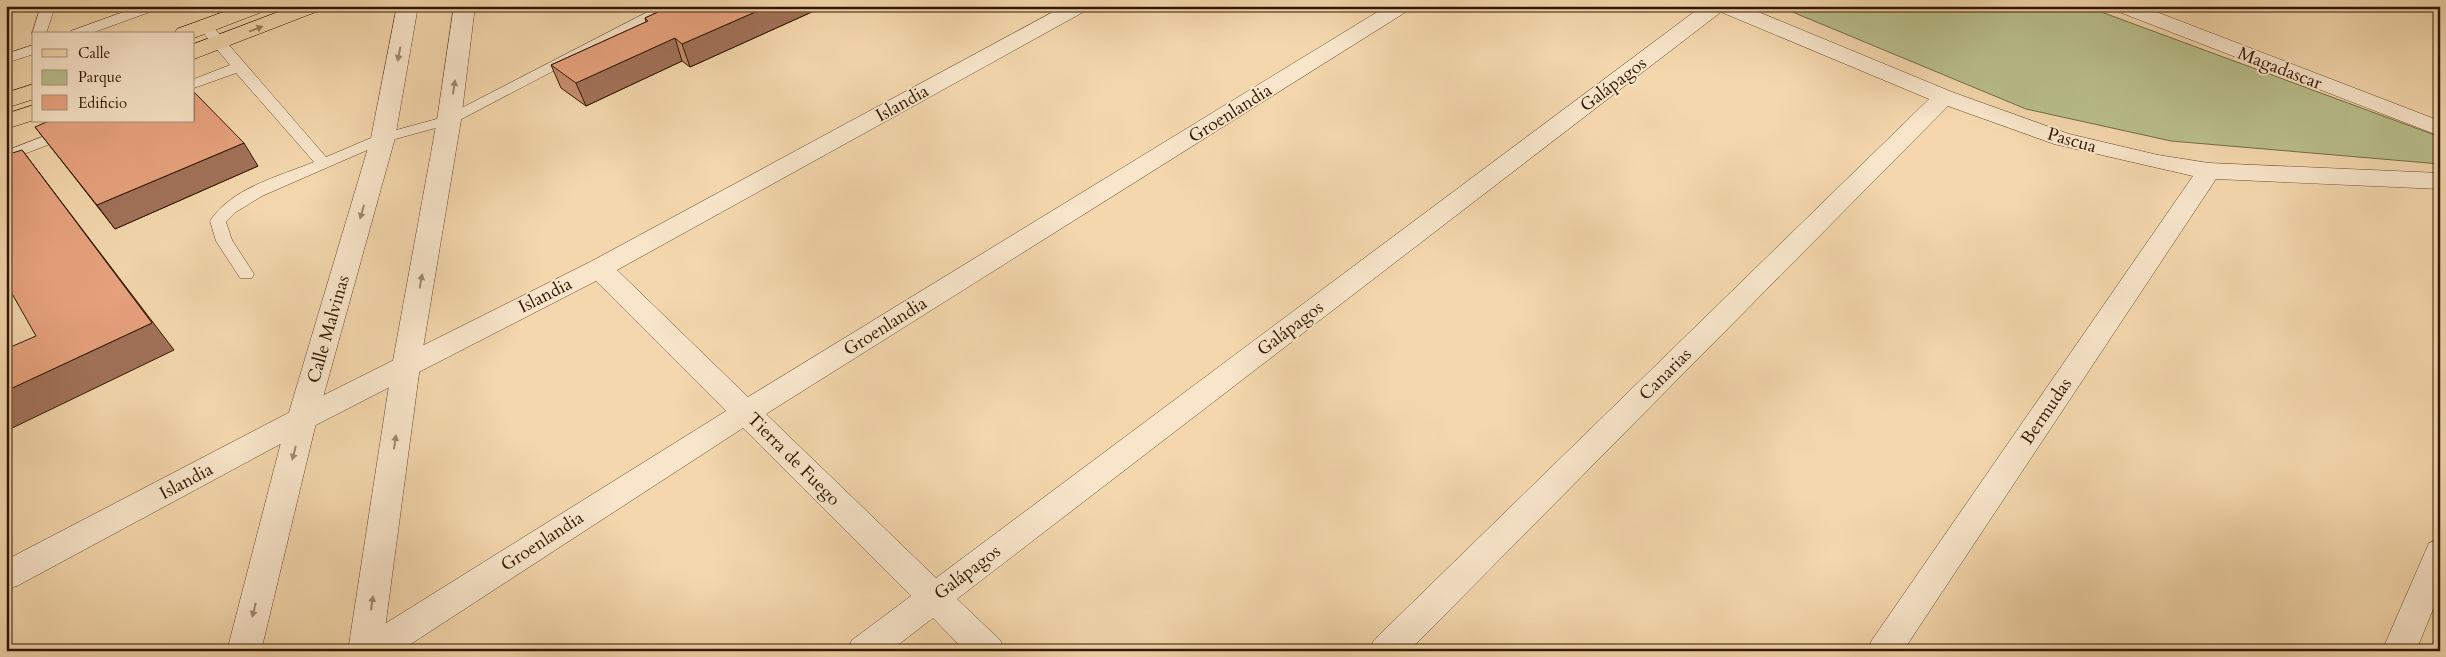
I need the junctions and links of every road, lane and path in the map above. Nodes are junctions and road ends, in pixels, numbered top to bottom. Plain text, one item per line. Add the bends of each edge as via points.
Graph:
1 (48, 6) edge
2 (153, 6) edge
3 (260, 6) edge
4 (314, 6) edge
5 (408, 6) edge
6 (465, 6) edge
7 (670, 6) edge
8 (1080, 6) edge
9 (1402, 6) edge
10 (1716, 6) edge
11 (1725, 6) edge
12 (2121, 6) edge
13 (205, 26) junction
14 (40, 32) edge
15 (82, 32) edge
16 (190, 32) edge
17 (219, 43) junction
18 (32, 50) edge
19 (195, 52) edge
20 (6, 59) edge
21 (239, 67) junction
22 (195, 84) edge
23 (32, 92) edge
24 (1944, 97) junction
25 (6, 101) edge
26 (32, 113) edge
27 (449, 120) junction
28 (6, 122) edge
29 (94, 122) edge
30 (2440, 130) edge
31 (383, 138) junction
32 (6, 156) edge
33 (324, 164) junction
34 (2209, 171) junction
35 (2440, 181) edge
36 (598, 268) junction
37 (246, 274) dead end
38 (406, 366) junction
39 (746, 412) junction
40 (302, 419) junction
41 (2440, 552) edge
42 (6, 576) edge
43 (934, 598) junction
44 (244, 651) edge
45 (365, 651) edge
46 (371, 651) edge
47 (864, 651) edge
48 (988, 651) edge
49 (1386, 651) edge
50 (1884, 651) edge
51 (2399, 651) edge

1 - 14 lane
2 - 15 lane
3 - 13 main road
17 -> 4 main road
5 -> 31 street, Calle Malvinas
27 -> 6 street
7 - 27 lane
8 - 36 street, Islandia
9 - 39 street, Groenlandia
10 - 43 street, Galápagos
11 - 24 street, Pascua
12 - 30 street, Magadascar
13 - 16 main road
13 - 17 lane
17 - 19 main road
17 - 21 lane
18 - 20 lane
21 - 22 lane
21 - 33 lane
23 - 25 main road
24 - 34 street, Pascua via 2062,139
24 - 49 street, Canarias
26 - 28 main road
27 - 31 lane
38 -> 27 street
29 - 32 lane
31 - 33 lane
31 -> 40 street, Calle Malvinas
33 - 37 lane via 256,192 230,208 218,221 224,241
34 - 35 street, Pascua
34 - 50 street, Bermudas
36 - 38 street, Islandia
36 - 39 street, Tierra de Fuego
38 - 40 street, Islandia
45 -> 38 street
39 - 43 street, Tierra de Fuego
39 - 46 street, Groenlandia
40 - 42 street, Islandia
40 -> 44 street, Calle Malvinas
41 - 51 street
43 - 47 street, Galápagos
43 - 48 street, Tierra de Fuego

